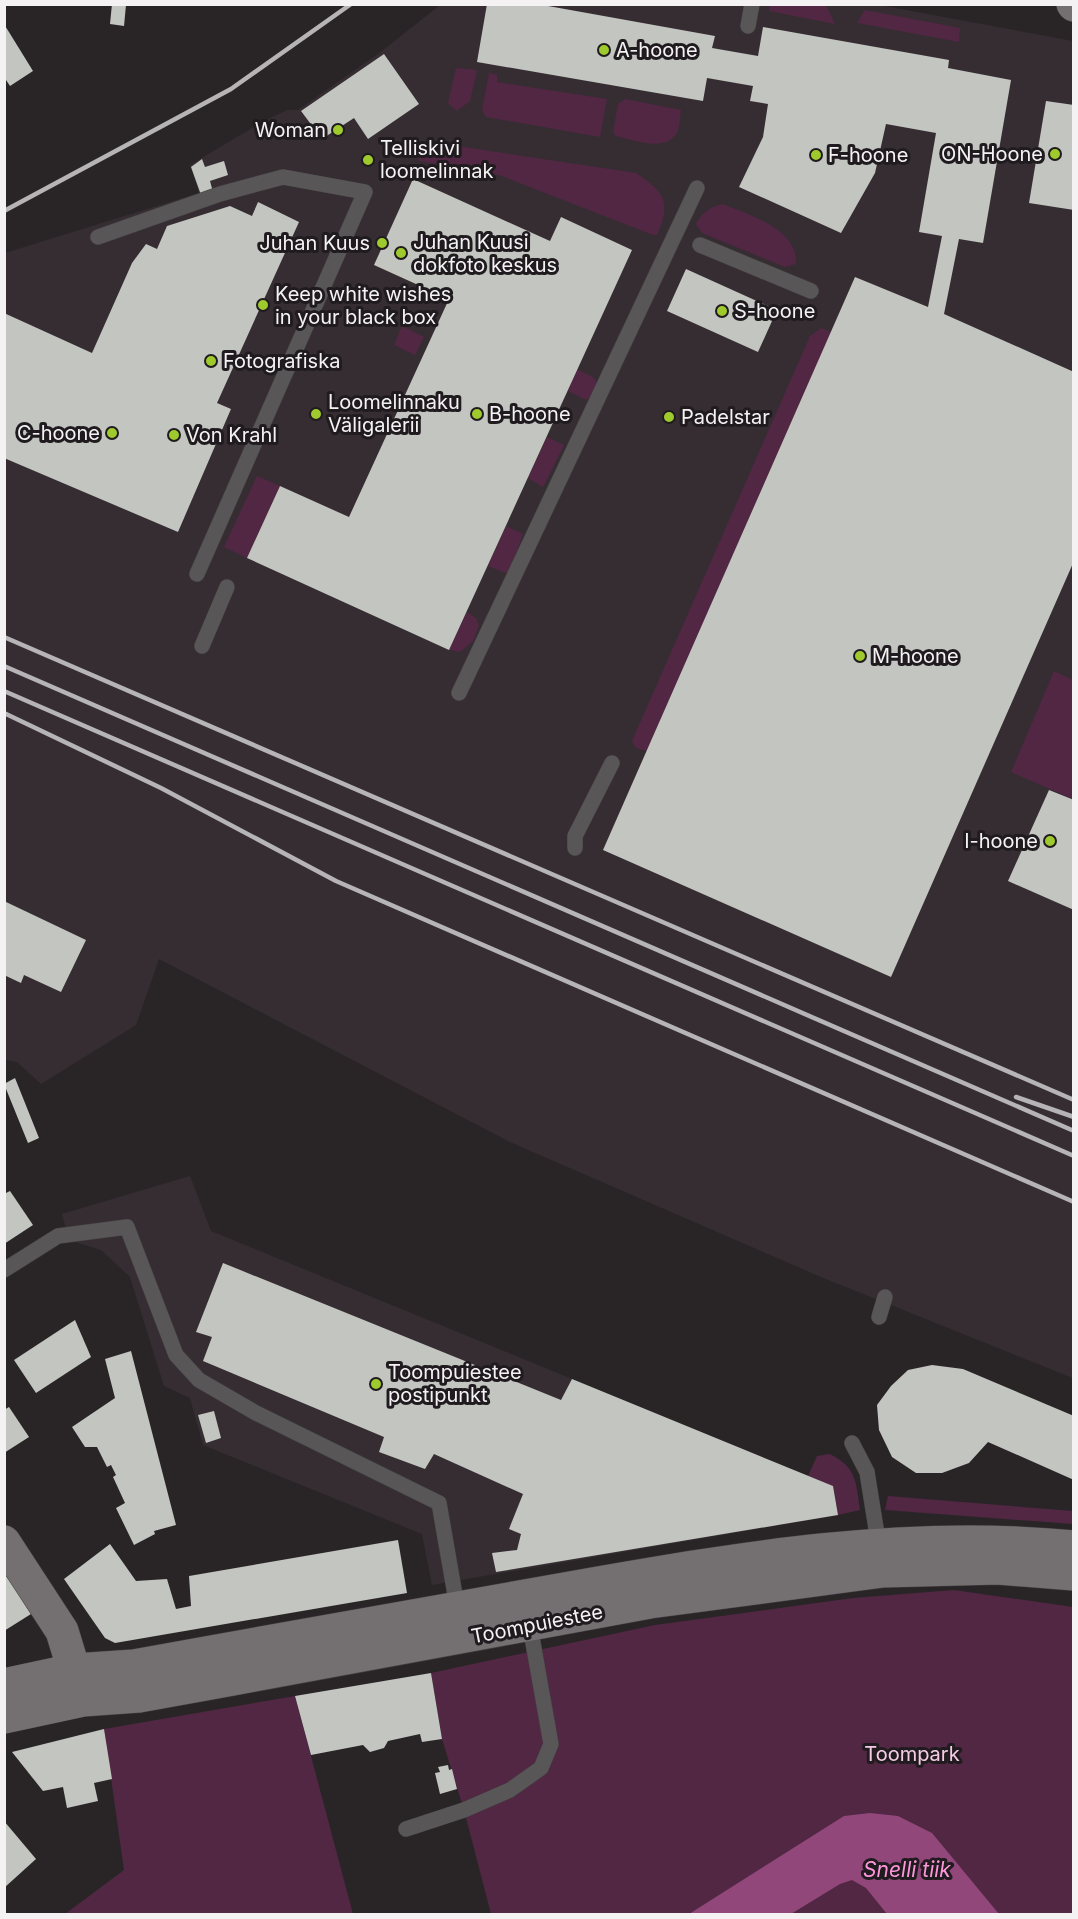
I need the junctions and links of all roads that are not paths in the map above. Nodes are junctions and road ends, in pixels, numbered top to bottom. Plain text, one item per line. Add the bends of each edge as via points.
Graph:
1 (752, 4) edge
2 (748, 26) dead end
3 (697, 188) dead end
4 (98, 237) dead end
5 (700, 245) dead end
6 (811, 291) dead end
7 (197, 574) dead end
8 (227, 587) dead end
9 (202, 646) dead end
10 (459, 693) dead end
11 (612, 763) dead end
12 (575, 848) dead end
13 (4, 1270) edge
14 (885, 1297) dead end
15 (879, 1317) dead end
16 (852, 1443) dead end
17 (4, 1542) edge
18 (1074, 1547) edge
19 (881, 1558) junction
20 (1074, 1574) edge
21 (461, 1623) junction
22 (530, 1626) junction
23 (4, 1685) edge
24 (78, 1685) junction
25 (4, 1717) edge
26 (406, 1829) dead end

1 - 2 lane
3 - 10 lane
4 - 7 lane via 220,194 283,177 364,192
5 - 6 lane
8 - 9 lane
11 - 12 lane via 575,836
13 - 21 lane via 58,1236 127,1227 176,1355 198,1380 256,1413 439,1503
14 - 15 lane
16 - 19 lane via 867,1472
17 - 24 main road via 62,1631
18 - 19 main road, Toompuiestee via 945,1541
19 - 20 main road, Toompuiestee
19 - 21 main road, Toompuiestee via 734,1560
19 - 22 main road, Toompuiestee
21 - 22 main road, Toompuiestee
21 - 24 main road, Toompuiestee via 148,1694
22 - 26 lane via 550,1744 541,1768 510,1790
23 - 24 main road, Toompuiestee
24 - 25 main road, Toompuiestee

